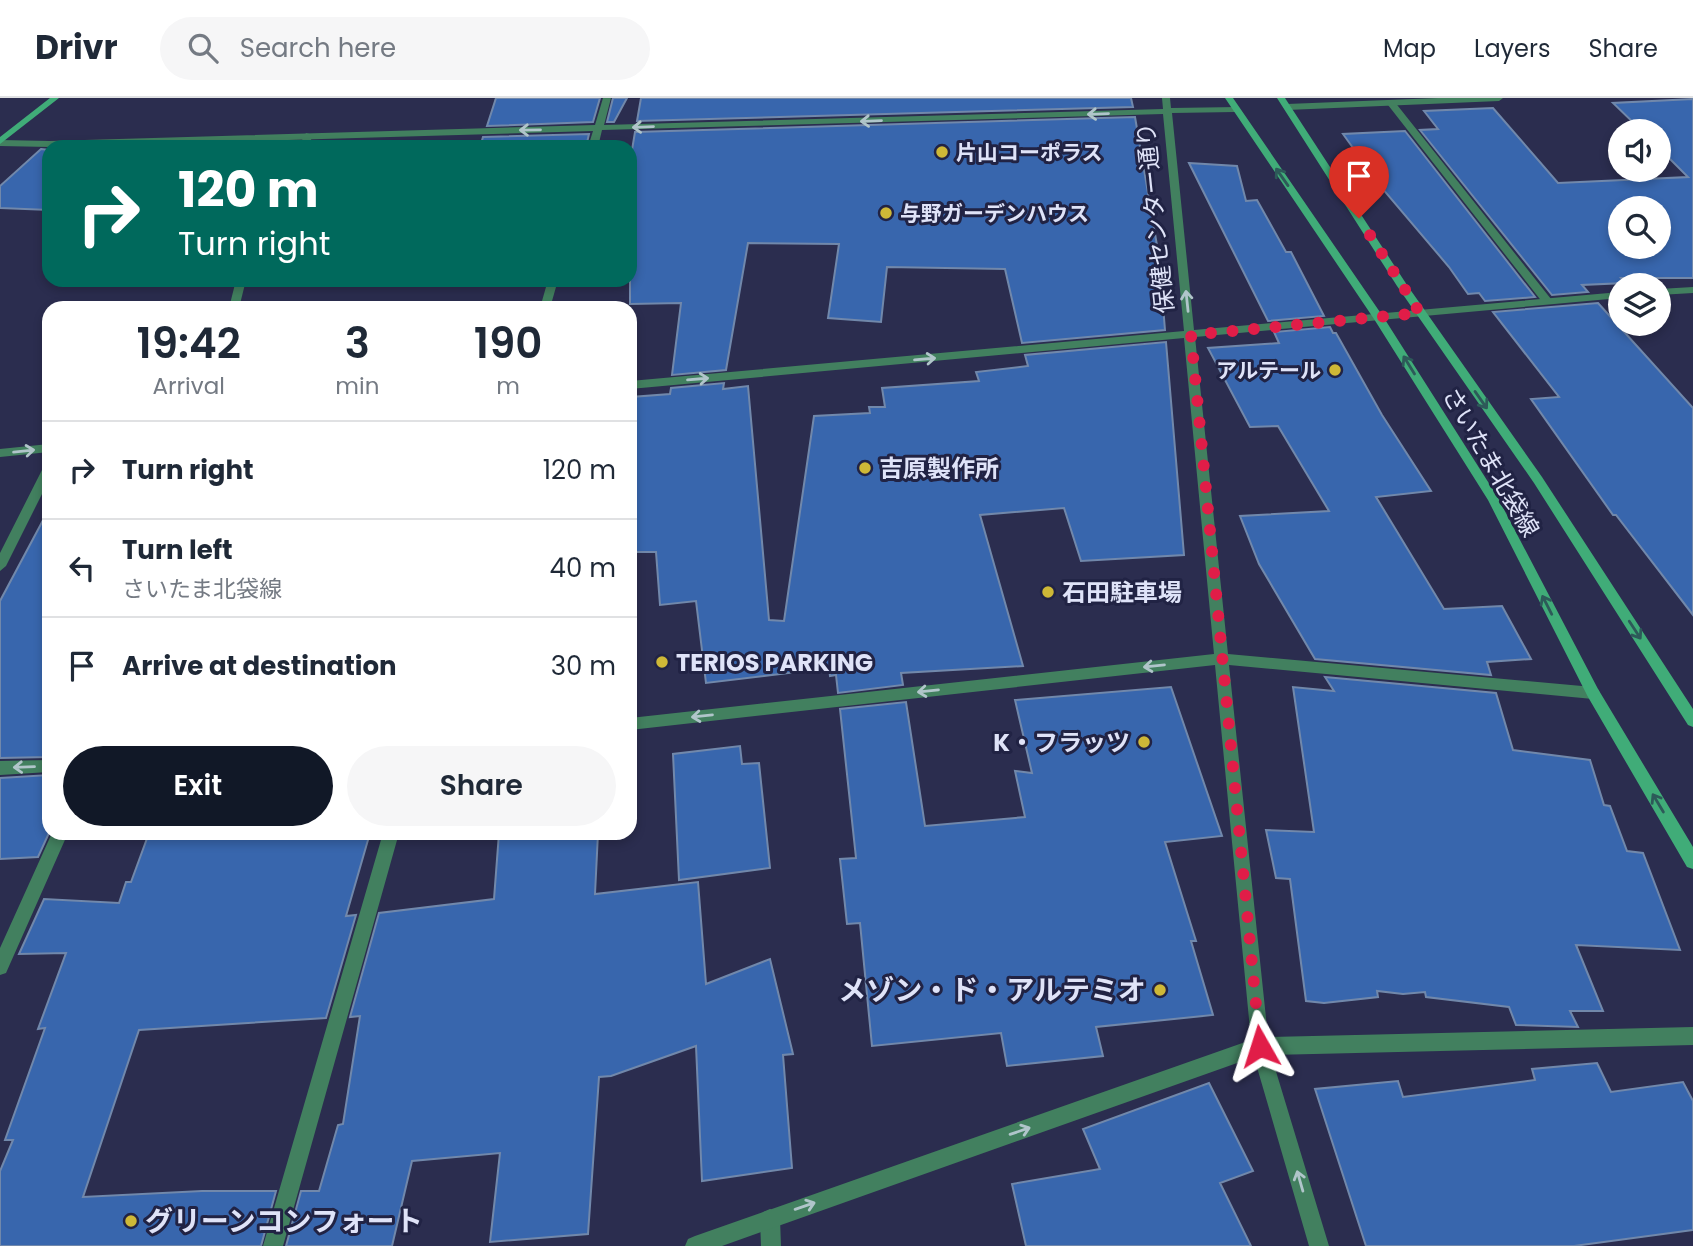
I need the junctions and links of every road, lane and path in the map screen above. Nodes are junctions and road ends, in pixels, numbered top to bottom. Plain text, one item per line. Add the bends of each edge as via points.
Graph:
1 (55, 98) edge
2 (607, 98) edge
3 (1499, 98) edge
4 (1450, 99) edge
5 (1284, 102) edge
6 (1232, 103) edge
7 (1391, 103) junction
8 (1166, 105) edge
9 (599, 128) junction
10 (309, 135) junction
11 (173, 140) edge
12 (306, 140) edge
13 (595, 140) edge
14 (0, 142) edge
15 (42, 143) edge
16 (1693, 290) edge
17 (1671, 291) edge
18 (1608, 296) edge
19 (1547, 301) junction
20 (1420, 313) junction
21 (1379, 318) junction
22 (1191, 335) junction
23 (637, 384) edge
24 (42, 449) edge
25 (0, 453) edge
26 (42, 482) edge
27 (0, 566) edge
28 (1222, 659) junction
29 (1593, 694) junction
30 (1688, 706) edge
31 (1693, 721) edge
32 (637, 723) edge
33 (42, 766) edge
34 (0, 768) edge
35 (57, 840) edge
36 (389, 840) edge
37 (1693, 862) edge
38 (0, 967) edge
39 (1693, 1036) edge
40 (1260, 1046) junction
41 (770, 1219) junction
42 (273, 1246) edge
43 (695, 1246) edge
44 (771, 1246) edge
45 (1319, 1246) edge

1 - 14 main road
2 - 9 street
3 - 4 street
4 - 7 street
5 - 7 street
5 - 20 main road, さいたま北袋線
6 - 8 street
21 -> 6 main road, さいたま北袋線
7 - 19 street
8 -> 9 street
22 -> 8 street, 保健センター通り
9 -> 10 street
9 - 13 street
10 - 11 street
10 - 12 street
14 - 15 street
16 - 17 street
18 - 19 street
19 - 20 street
20 - 21 street
20 -> 30 main road, さいたま北袋線
21 - 22 street
29 -> 21 main road, さいたま北袋線 via 1493,499
23 -> 22 street
22 - 28 street, 保健センター通り
25 -> 24 street
26 - 27 street
28 - 29 street
28 -> 32 street
28 - 40 street, 保健センター通り
37 -> 29 main road, さいたま北袋線
30 - 31 main road, さいたま北袋線
33 -> 34 street
35 - 38 street
36 - 42 street
39 - 40 street
41 -> 40 street
45 -> 40 street, 保健センター通り
41 - 43 street
41 - 44 street

